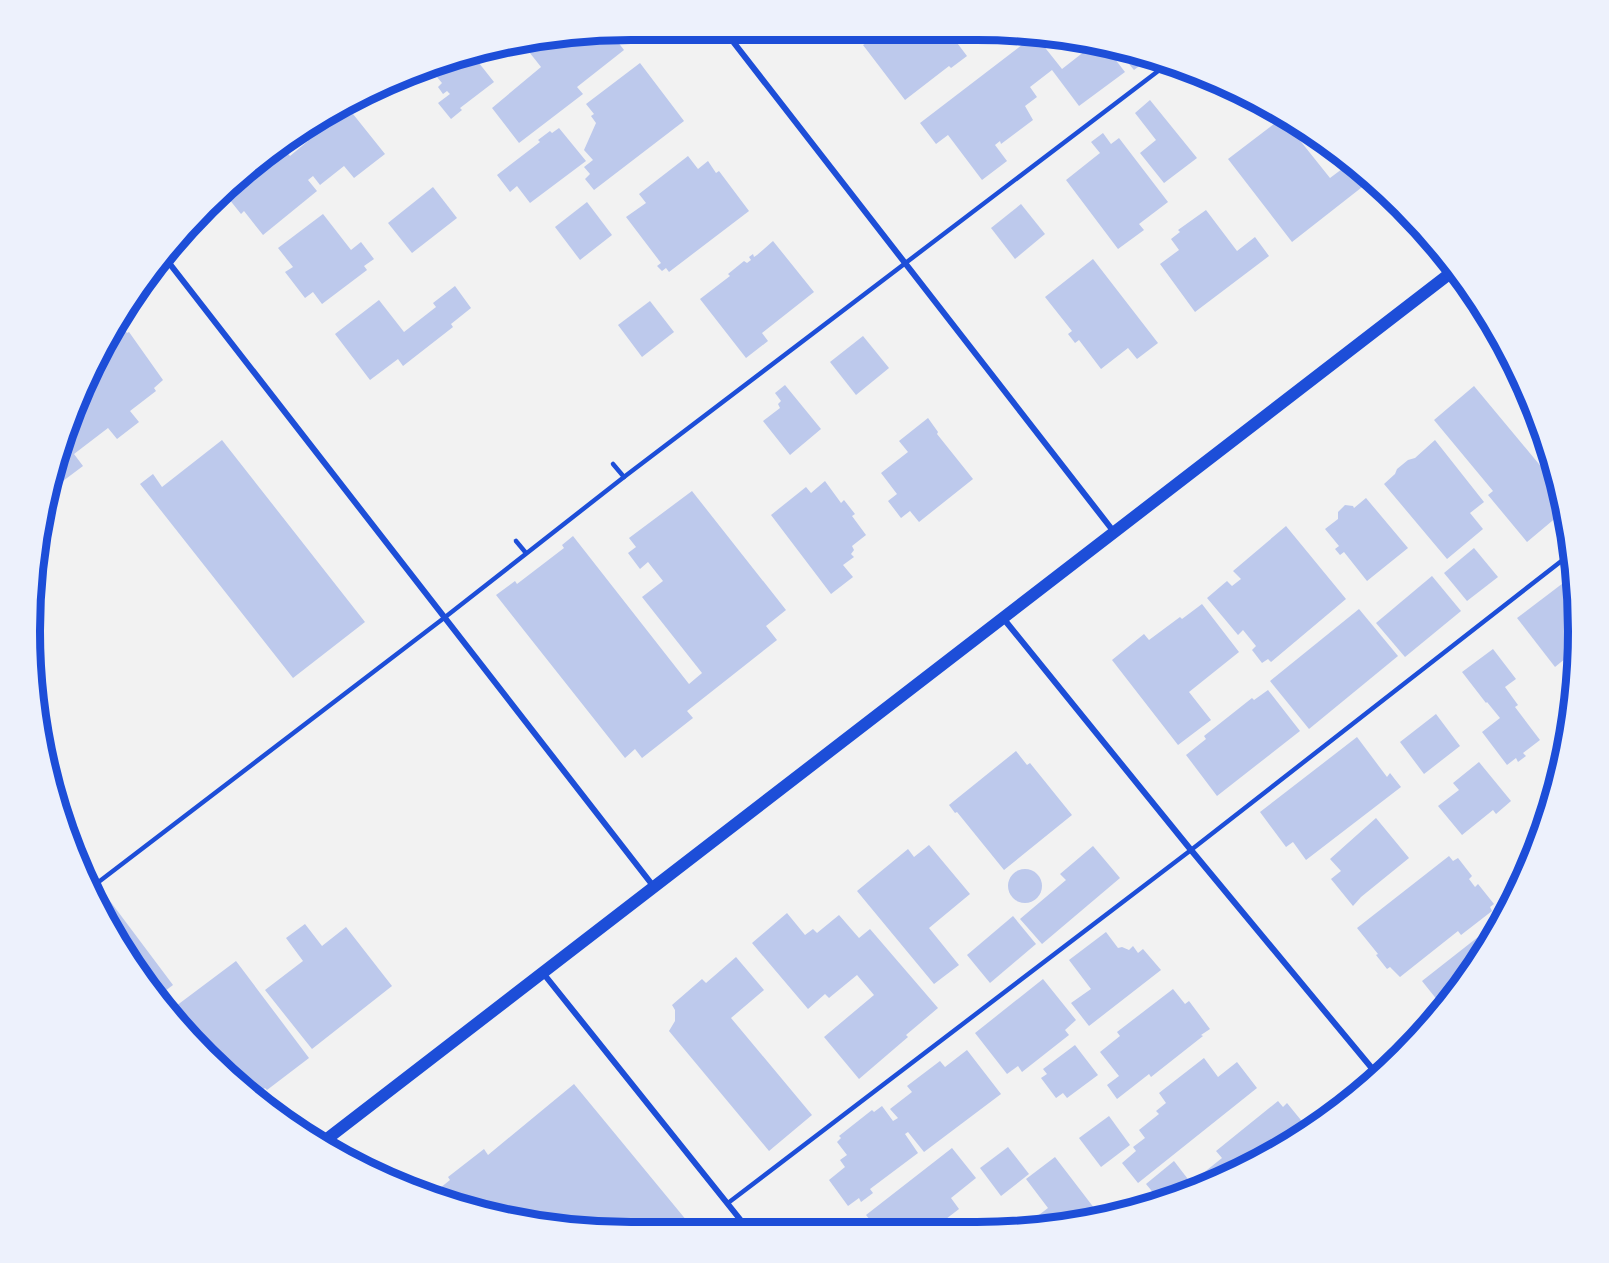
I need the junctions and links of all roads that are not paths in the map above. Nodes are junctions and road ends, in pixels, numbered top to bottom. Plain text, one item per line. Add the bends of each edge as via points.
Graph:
1 (732, 40) edge
2 (1160, 70) edge
3 (170, 264) edge
4 (905, 264) junction
5 (1448, 275) edge
6 (613, 464) dead end
7 (624, 477) junction
8 (1114, 532) junction
9 (516, 541) dead end
10 (526, 553) junction
11 (1564, 560) edge
12 (444, 618) junction
13 (1003, 618) junction
14 (1191, 850) junction
15 (97, 883) edge
16 (654, 887) junction
17 (543, 972) junction
18 (1374, 1069) edge
19 (328, 1138) edge
20 (728, 1203) junction
21 (743, 1222) edge

1 - 4 street
2 - 4 lane
3 - 12 street
4 - 7 lane
4 - 8 street
5 - 8 main road
6 - 7 lane
7 - 10 lane
8 - 13 main road
9 - 10 lane
10 - 12 lane
11 - 14 lane
12 - 15 lane
12 - 16 street
13 - 14 street
13 - 16 main road
14 - 18 street
14 - 20 lane
16 - 17 main road
17 - 19 main road
17 - 20 street
20 - 21 street

